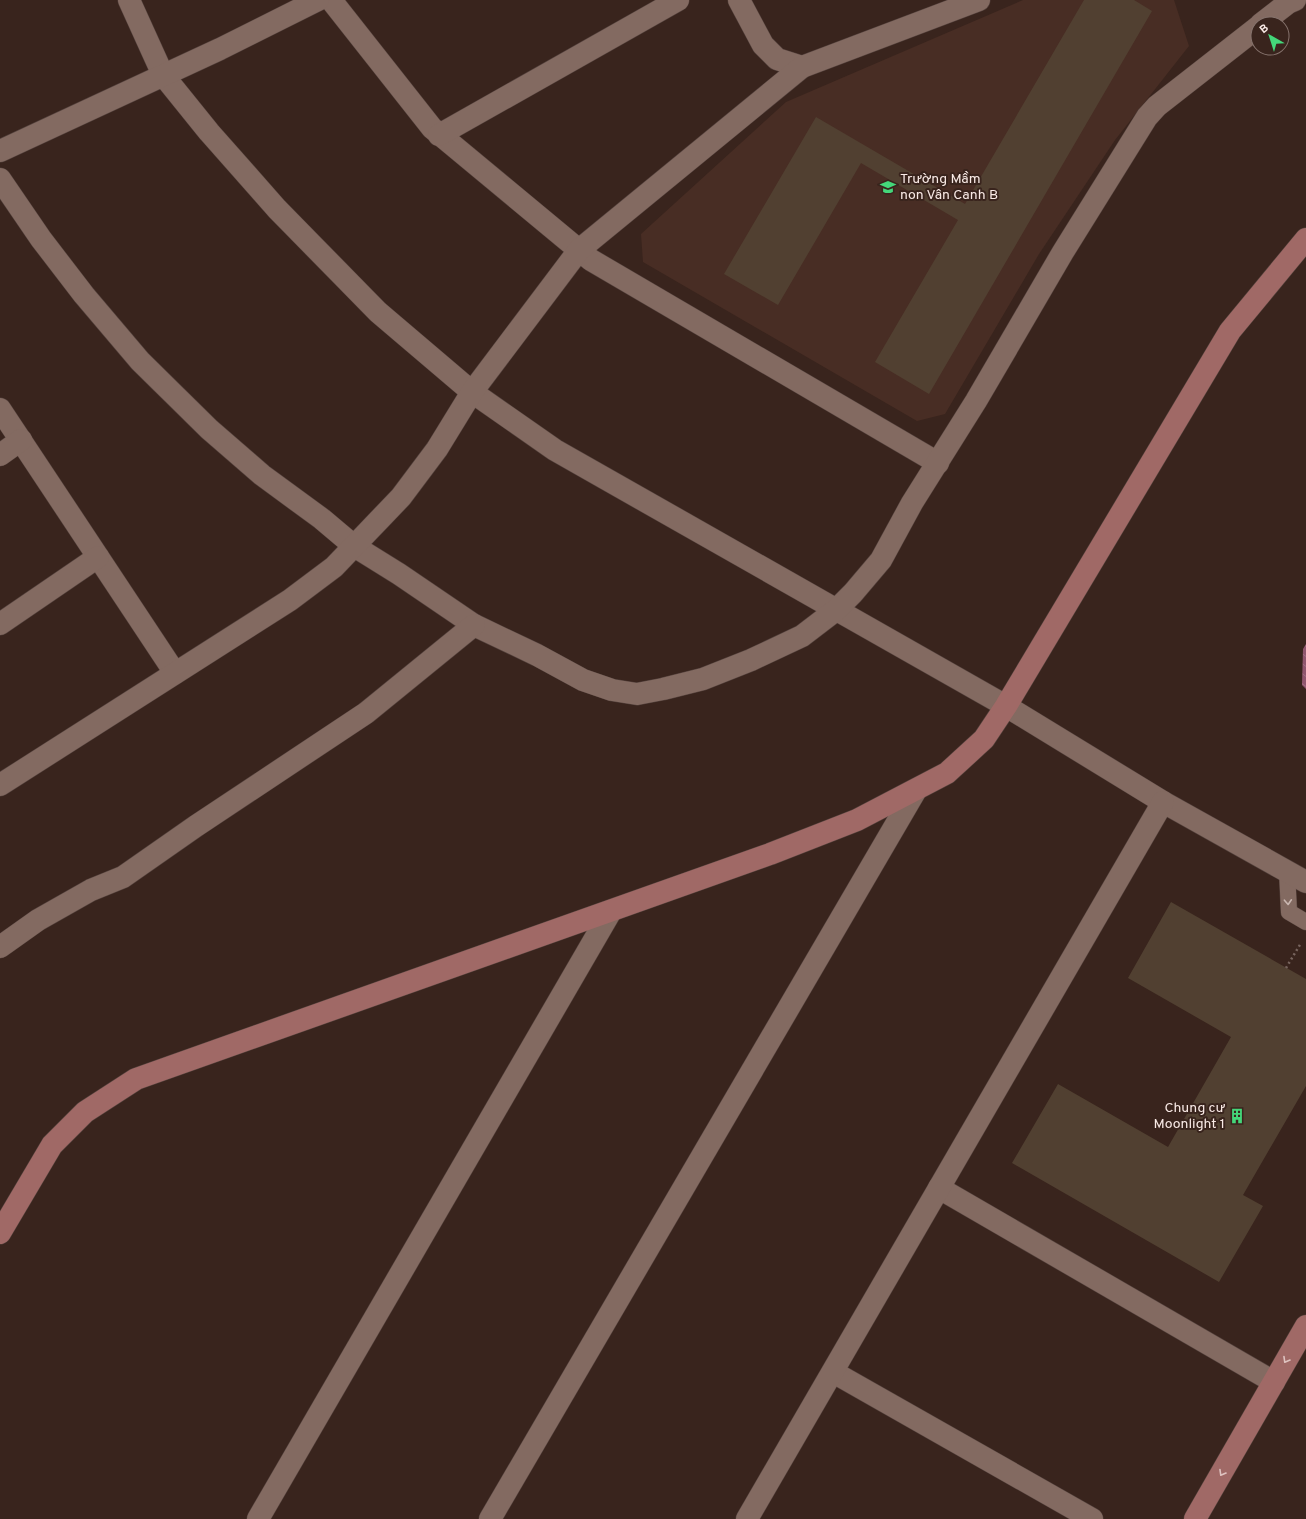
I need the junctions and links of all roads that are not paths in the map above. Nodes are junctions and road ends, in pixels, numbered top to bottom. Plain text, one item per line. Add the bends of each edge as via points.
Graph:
1 (129, 0) edge
2 (318, 0) edge
3 (331, 0) edge
4 (678, 0) edge
5 (739, 0) edge
6 (979, 0) edge
7 (1290, 1) edge
8 (1271, 16) edge
9 (1250, 33) edge
10 (802, 67) junction
11 (163, 75) junction
12 (439, 135) junction
13 (0, 151) edge
14 (0, 179) edge
15 (1306, 239) edge
16 (579, 250) junction
17 (472, 392) junction
18 (0, 409) edge
19 (21, 440) junction
20 (0, 454) edge
21 (938, 463) junction
22 (354, 546) junction
23 (98, 557) junction
24 (836, 610) junction
25 (0, 624) edge
26 (474, 625) junction
27 (175, 673) junction
28 (1006, 706) junction
29 (0, 785) edge
30 (916, 790) junction
31 (1163, 802) junction
32 (1287, 871) junction
33 (1306, 882) edge
34 (611, 911) junction
35 (1306, 922) edge
36 (0, 947) edge
37 (939, 1188) junction
38 (0, 1233) edge
39 (1306, 1326) edge
40 (833, 1372) junction
41 (1274, 1382) junction
42 (258, 1519) edge
43 (490, 1519) edge
44 (747, 1519) edge
45 (1092, 1519) edge
46 (1195, 1519) edge

1 - 11 street
2 - 11 street
3 - 12 street
4 - 12 street
5 - 10 street via 763,46 777,59
6 - 10 street
7 - 8 street
9 - 21 street via 1157,106 1147,117 1063,252
10 - 16 street
11 - 13 street
11 - 17 street via 276,209 378,312
12 - 16 street
14 - 22 street via 84,296 140,361 209,429 262,475
15 - 28 street via 1230,331
16 - 17 street
16 - 21 street via 591,260
17 - 22 street via 437,449 401,497
17 - 24 street via 555,450
18 - 19 street
19 - 20 street
19 - 23 street
21 - 24 street via 881,560 854,593
22 - 26 street
22 - 27 street via 334,567 290,600
23 - 25 street
23 - 27 street
24 - 26 street via 802,636 751,660 703,679 637,694 612,690 583,680
24 - 28 street
26 - 36 street via 366,713 123,877 91,890 38,920
27 - 29 street
28 - 30 street via 984,739 947,773
28 - 31 street
30 - 34 street via 857,820
30 - 43 street
31 - 32 street
31 - 37 street
32 - 33 street
32 -> 35 lane via 1289,912
34 - 38 street via 136,1079 85,1112 52,1144
34 - 42 street
37 - 40 street
37 - 41 street
39 -> 41 street
40 - 44 street
40 - 45 street
41 -> 46 street

